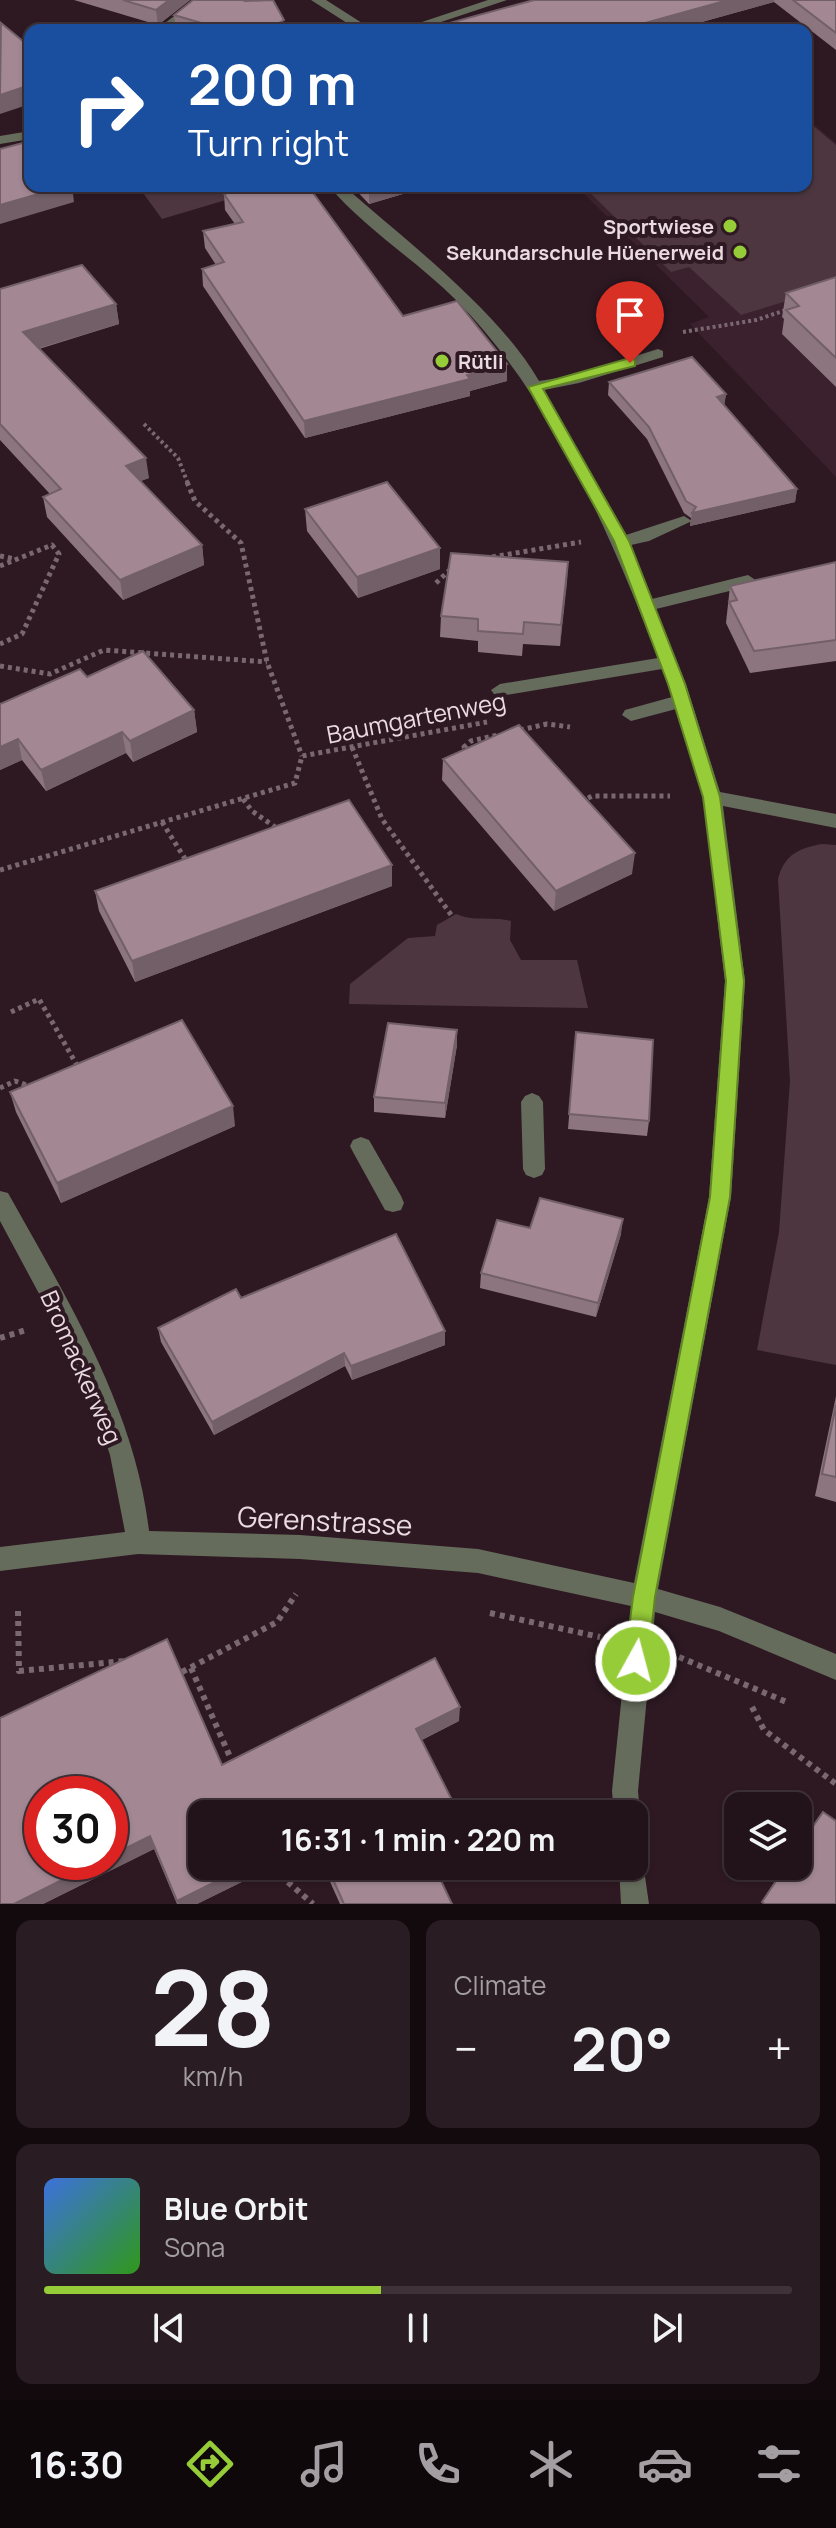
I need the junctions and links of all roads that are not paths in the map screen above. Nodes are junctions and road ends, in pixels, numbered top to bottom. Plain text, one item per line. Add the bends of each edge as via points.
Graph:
1 (203, 0) edge
2 (317, 0) edge
3 (501, 0) edge
4 (170, 24) edge
5 (357, 24) edge
6 (423, 24) edge
7 (24, 136) edge
8 (0, 140) edge
9 (343, 192) edge
10 (658, 354) dead end
11 (535, 387) junction
12 (684, 521) edge
13 (621, 541) junction
14 (748, 581) edge
15 (646, 606) junction
16 (668, 662) junction
17 (500, 690) dead end
18 (681, 701) junction
19 (631, 715) dead end
20 (712, 797) junction
21 (836, 821) edge
22 (532, 1102) dead end
23 (361, 1146) dead end
24 (534, 1169) dead end
25 (0, 1200) edge
26 (393, 1203) dead end
27 (138, 1542) junction
28 (0, 1559) edge
29 (644, 1597) junction
30 (836, 1667) edge
31 (626, 1800) edge
32 (633, 1880) edge
33 (635, 1904) edge

1 - 4 street
2 - 5 street
3 - 6 street
7 - 8 street
9 - 11 street via 481,316
10 - 11 street
11 - 13 street
12 - 13 street
13 - 15 street
14 - 15 street
15 - 16 street
16 - 17 street
16 - 18 street
18 - 19 street
18 - 20 street
20 - 21 street
20 - 29 street via 735,981 720,1197
22 - 24 street
23 - 26 street
25 - 27 street, Bromackerweg via 65,1318 114,1430 137,1504
27 - 28 street, Gerenstrasse
27 - 29 street, Gerenstrasse via 300,1547 478,1561
29 - 30 street, Gerenstrasse via 720,1619
29 - 31 street
32 - 33 street

